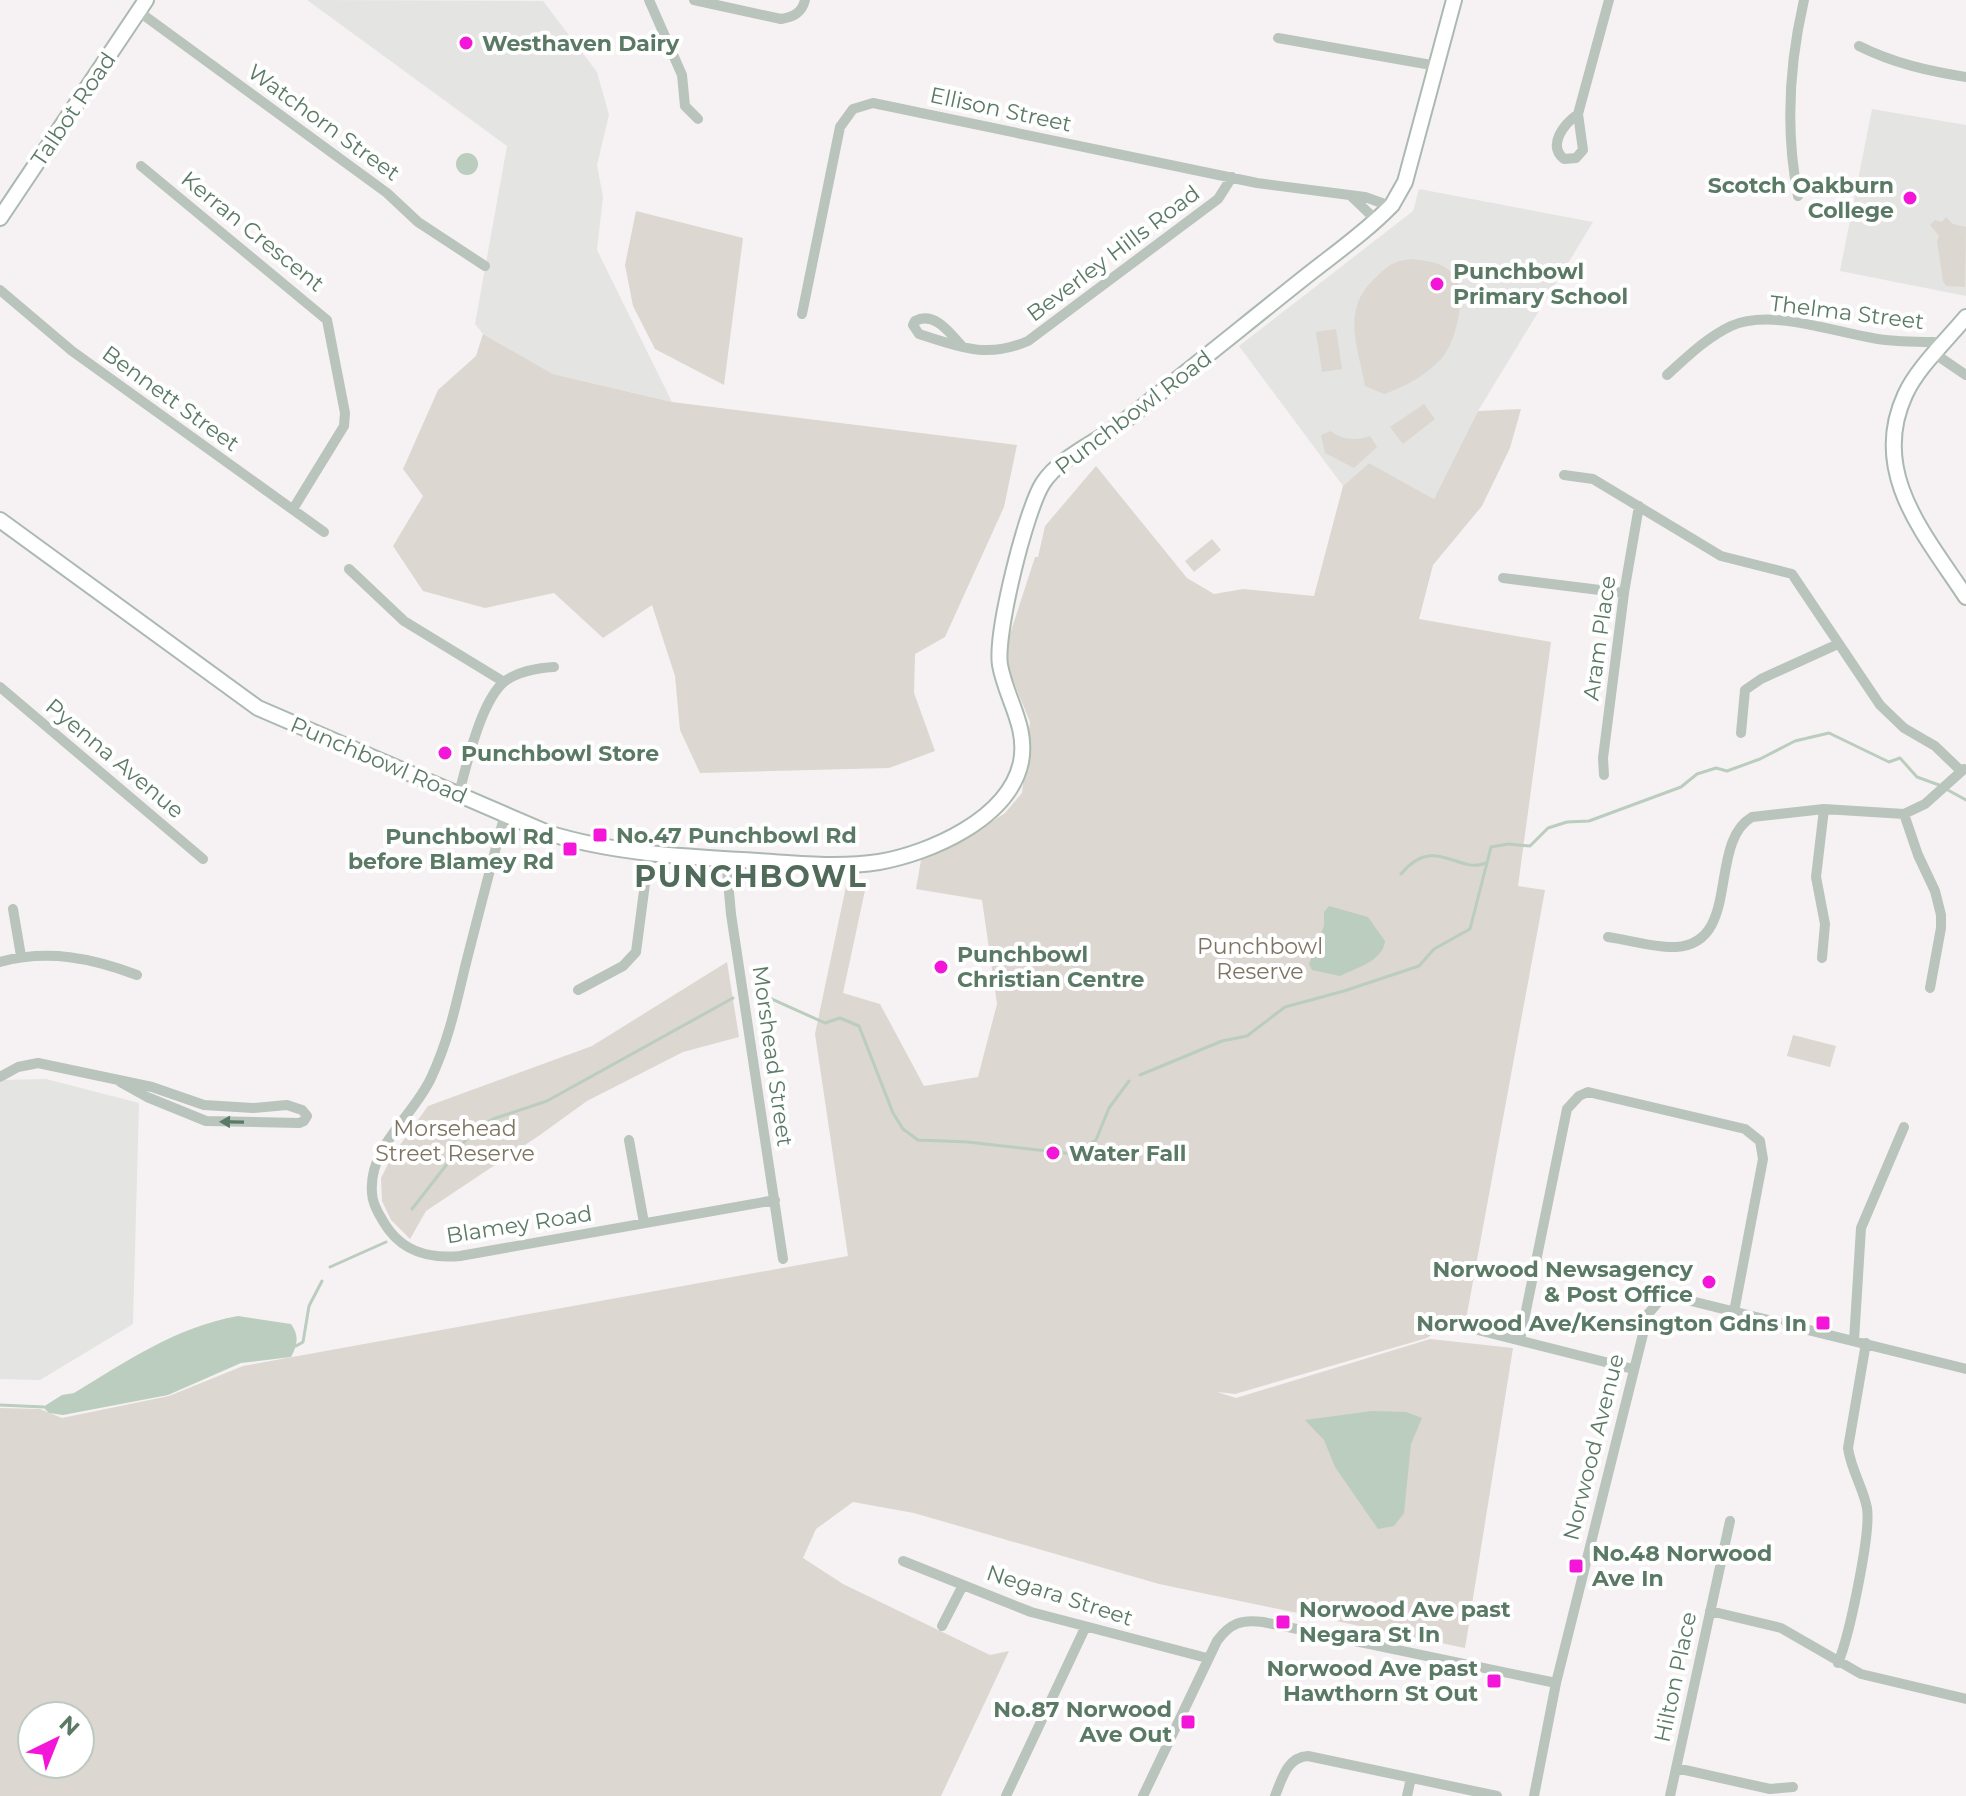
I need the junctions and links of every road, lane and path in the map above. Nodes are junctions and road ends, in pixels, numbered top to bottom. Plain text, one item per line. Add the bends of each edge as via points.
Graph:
1 (649, 0) edge
2 (694, 0) edge
3 (805, 0) edge
4 (1454, 0) edge
5 (1609, 0) edge
6 (1804, 0) edge
7 (142, 6) edge
8 (1278, 38) dead end
9 (1859, 46) dead end
10 (1437, 66) junction
11 (1966, 77) edge
12 (1578, 114) dead end
13 (698, 119) dead end
14 (141, 166) dead end
15 (1232, 177) junction
16 (1798, 196) dead end
17 (1352, 197) junction
18 (1388, 209) junction
19 (0, 218) edge
20 (1376, 220) junction
21 (485, 266) dead end
22 (0, 290) edge
23 (802, 314) dead end
24 (1966, 317) edge
25 (961, 345) dead end
26 (1938, 351) junction
27 (1667, 375) dead end
28 (1966, 375) edge
29 (1564, 475) dead end
30 (1639, 506) junction
31 (293, 509) junction
32 (0, 520) edge
33 (324, 532) dead end
34 (349, 569) dead end
35 (1503, 578) dead end
36 (1624, 593) junction
37 (1966, 597) edge
38 (1838, 644) junction
39 (554, 667) dead end
40 (504, 682) junction
41 (0, 687) edge
42 (1741, 733) dead end
43 (1963, 769) edge
44 (1604, 775) dead end
45 (459, 793) junction
46 (1824, 809) junction
47 (505, 814) junction
48 (1904, 814) junction
49 (649, 853) junction
50 (203, 859) dead end
51 (726, 859) junction
52 (13, 909) dead end
53 (1608, 937) dead end
54 (21, 956) junction
55 (1822, 958) dead end
56 (0, 962) edge
57 (137, 975) dead end
58 (1930, 988) dead end
59 (578, 990) dead end
60 (0, 1077) edge
61 (120, 1082) junction
62 (1904, 1127) dead end
63 (629, 1140) dead end
64 (775, 1200) junction
65 (644, 1223) junction
66 (783, 1259) dead end
67 (1734, 1312) junction
68 (1466, 1327) dead end
69 (1520, 1340) junction
70 (1860, 1342) junction
71 (1633, 1369) junction
72 (1966, 1369) edge
73 (1730, 1521) dead end
74 (903, 1561) dead end
75 (963, 1585) junction
76 (1710, 1611) junction
77 (942, 1626) dead end
78 (1085, 1628) junction
79 (1207, 1658) junction
80 (1838, 1663) junction
81 (1556, 1683) junction
82 (1966, 1699) edge
83 (1676, 1768) junction
84 (1411, 1778) junction
85 (1793, 1787) dead end
86 (1006, 1796) edge
87 (1143, 1796) edge
88 (1275, 1796) edge
89 (1407, 1796) edge
90 (1497, 1796) edge
91 (1534, 1796) edge
92 (1670, 1796) edge

1 - 13 street via 682,75 682,109
2 - 3 street via 781,19 798,14
4 - 10 street, Punchbowl Road
5 - 12 street
6 - 16 street via 1790,84
7 - 19 street, Talbot Road
7 - 21 street, Watchorn Street via 418,222
8 - 10 street
9 - 11 street via 1925,71
10 - 18 street, Punchbowl Road via 1405,182
14 - 31 street, Kerran Crescent via 327,320 344,426
15 - 17 street, Ellison Street
15 - 23 street, Ellison Street via 873,103 861,105 840,127
15 - 25 street, Beverley Hills Road via 1218,199 1028,341 989,352
17 - 18 street, Ellison Street via 1376,200
17 - 20 street
18 - 20 street, Punchbowl Road
20 - 51 street, Punchbowl Road via 1120,424 1059,466 1041,487 999,636 1001,671 1021,730 1021,762 1011,788 992,810 935,846 876,862
22 - 31 street, Bennett Street via 72,351
24 - 26 street
26 - 27 street, Thelma Street via 1934,342 1880,340 1786,321 1760,321 1733,325 1707,340
26 - 28 street
26 - 37 street via 1905,394 1895,424 1893,458 1909,509
29 - 30 street via 1593,479
30 - 36 street, Aram Place
30 - 38 street via 1721,556 1792,574
31 - 33 street, Bennett Street
32 - 45 street, Punchbowl Road via 258,708
34 - 40 street via 404,621
35 - 36 street
36 - 44 street, Aram Place
38 - 42 street via 1745,690
38 - 43 street via 1892,719
39 - 40 street via 536,668
40 - 45 street via 476,734
41 - 50 street, Pyenna Avenue
43 - 48 street via 1925,804
45 - 47 street, Punchbowl Road
46 - 48 street
46 - 53 street via 1767,814 1743,822 1732,839 1715,918 1694,942 1676,947
46 - 55 street via 1816,877 1825,924
47 - 49 street, Punchbowl Road via 569,840
47 - 65 street, Blamey Road via 443,1050 418,1102 380,1152 371,1196 389,1232 406,1247 440,1258
48 - 58 street via 1941,915
49 - 51 street, Punchbowl Road
49 - 59 street via 636,952 623,966
51 - 64 street, Morshead Street
52 - 54 street
54 - 56 street
54 - 57 street via 68,956
60 - 61 street via 38,1063
61 -> 61 street via 204,1105 287,1105 307,1116 299,1123 206,1121
62 - 70 street via 1861,1228
63 - 65 street
64 - 65 street, Blamey Road
64 - 66 street, Morshead Street
67 - 69 street via 1763,1159 1760,1141 1745,1129 1588,1092 1567,1109
67 - 70 street, Norwood Avenue
67 - 71 street, Norwood Avenue via 1679,1298 1660,1300 1648,1314
68 - 69 street
69 - 71 street
70 - 72 street, Norwood Avenue
70 - 80 street via 1848,1448 1868,1519
71 - 81 street, Norwood Avenue
73 - 76 street, Hilton Place
74 - 75 street, Negara Street
75 - 77 street
75 - 78 street, Negara Street
76 - 80 street via 1781,1628
76 - 83 street, Hilton Place
78 - 79 street, Negara Street
78 - 86 street
79 - 81 street via 1224,1631 1252,1621
79 - 87 street
80 - 82 street via 1861,1674
81 - 91 street, Norwood Avenue
83 - 85 street via 1770,1789
83 - 92 street, Hilton Place
84 - 88 street via 1301,1756 1289,1765
84 - 89 street
84 - 90 street

